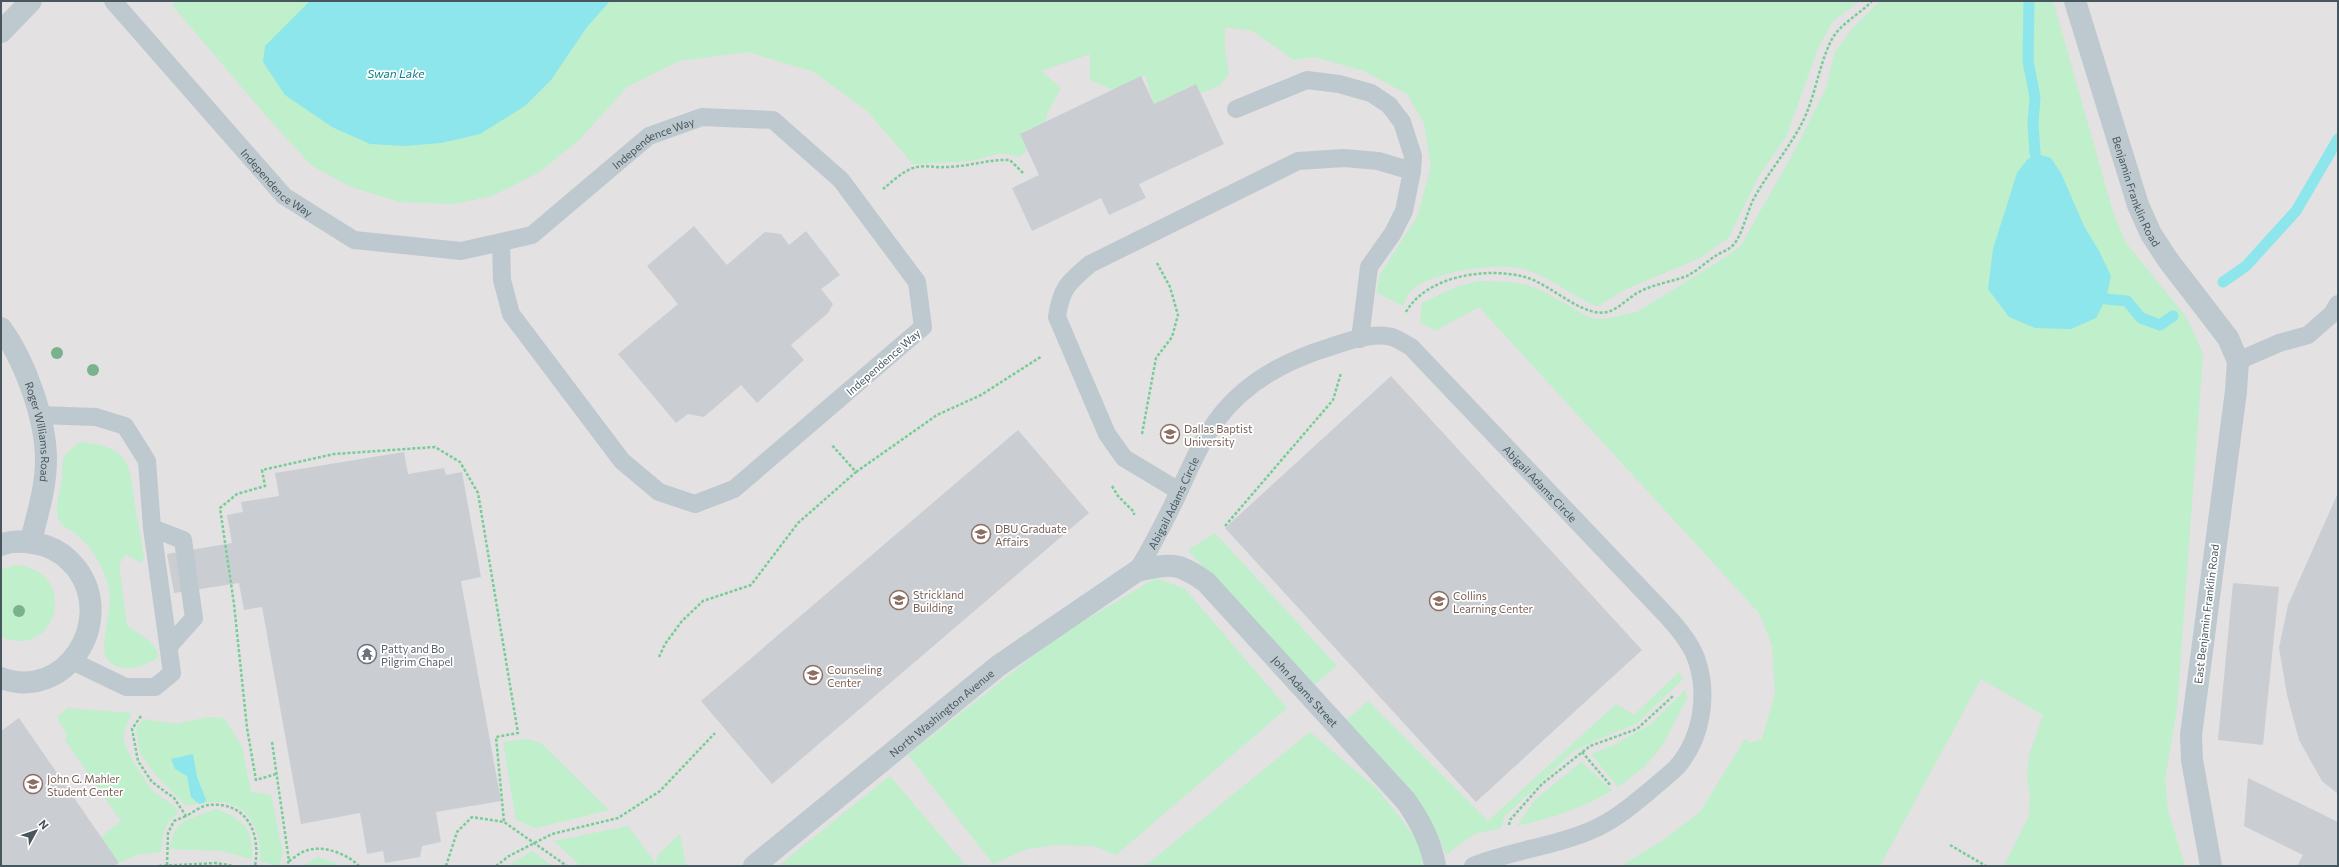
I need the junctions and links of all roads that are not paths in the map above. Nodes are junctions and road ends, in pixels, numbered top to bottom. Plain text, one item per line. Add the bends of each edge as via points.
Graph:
1 (31, 1) edge
2 (112, 1) edge
3 (2075, 1) edge
4 (1, 32) edge
5 (1236, 109) dead end
6 (1412, 171) junction
7 (501, 242) junction
8 (2338, 304) edge
9 (1, 328) edge
10 (1360, 339) junction
11 (2238, 361) junction
12 (39, 415) junction
13 (1179, 491) junction
14 (152, 528) junction
15 (31, 541) junction
16 (1, 545) edge
17 (1138, 571) junction
18 (169, 646) junction
19 (72, 661) junction
20 (1, 678) edge
21 (754, 866) edge
22 (1435, 866) edge
23 (1473, 866) edge
24 (2211, 866) edge

1 - 4 street
2 - 7 lane, Independence Way via 284,196 354,240 461,251
3 - 11 street, Benjamin Franklin Road via 2138,205 2151,234 2228,338
5 - 6 lane via 1307,80 1339,84 1371,93 1389,105 1402,122 1413,156
6 - 10 lane via 1404,211 1393,233 1369,267
6 - 13 lane via 1378,161 1344,158 1298,161 1090,264 1070,281 1060,297 1057,317 1107,434 1124,458
7 - 7 lane, Independence Way via 532,235 648,136 702,117 773,120 841,180 917,282 923,327 734,489 694,504 659,492 622,461 511,314 502,280
8 - 11 lane via 2332,314 2308,335 2279,343
9 - 12 street, Roger Williams Road via 22,367
10 - 13 lane, Abigail Adams Circle via 1302,355 1263,378 1238,397 1217,420 1200,446
10 - 23 lane, Abigail Adams Circle via 1372,336 1392,337 1411,347 1425,360 1682,633 1696,658 1699,671 1702,685 1702,714 1693,742 1677,766 1630,807 1592,830
11 - 24 street, East Benjamin Franklin Road via 2191,735 2192,760
12 - 14 lane via 96,417 125,426 147,461
12 - 15 street, Roger Williams Road via 46,460 43,488
13 - 17 lane, Abigail Adams Circle
14 - 18 lane
14 - 18 lane via 183,540 194,618
15 - 16 street
15 - 19 street via 52,548 70,560 84,579 91,600 91,622 85,642
17 - 21 street, North Washington Avenue via 998,666
17 - 22 street, John Adams Street via 1165,564 1186,568 1206,582 1406,801 1421,822 1433,850
18 - 19 lane via 172,673 155,687 126,687
19 - 20 street via 54,674 33,682

